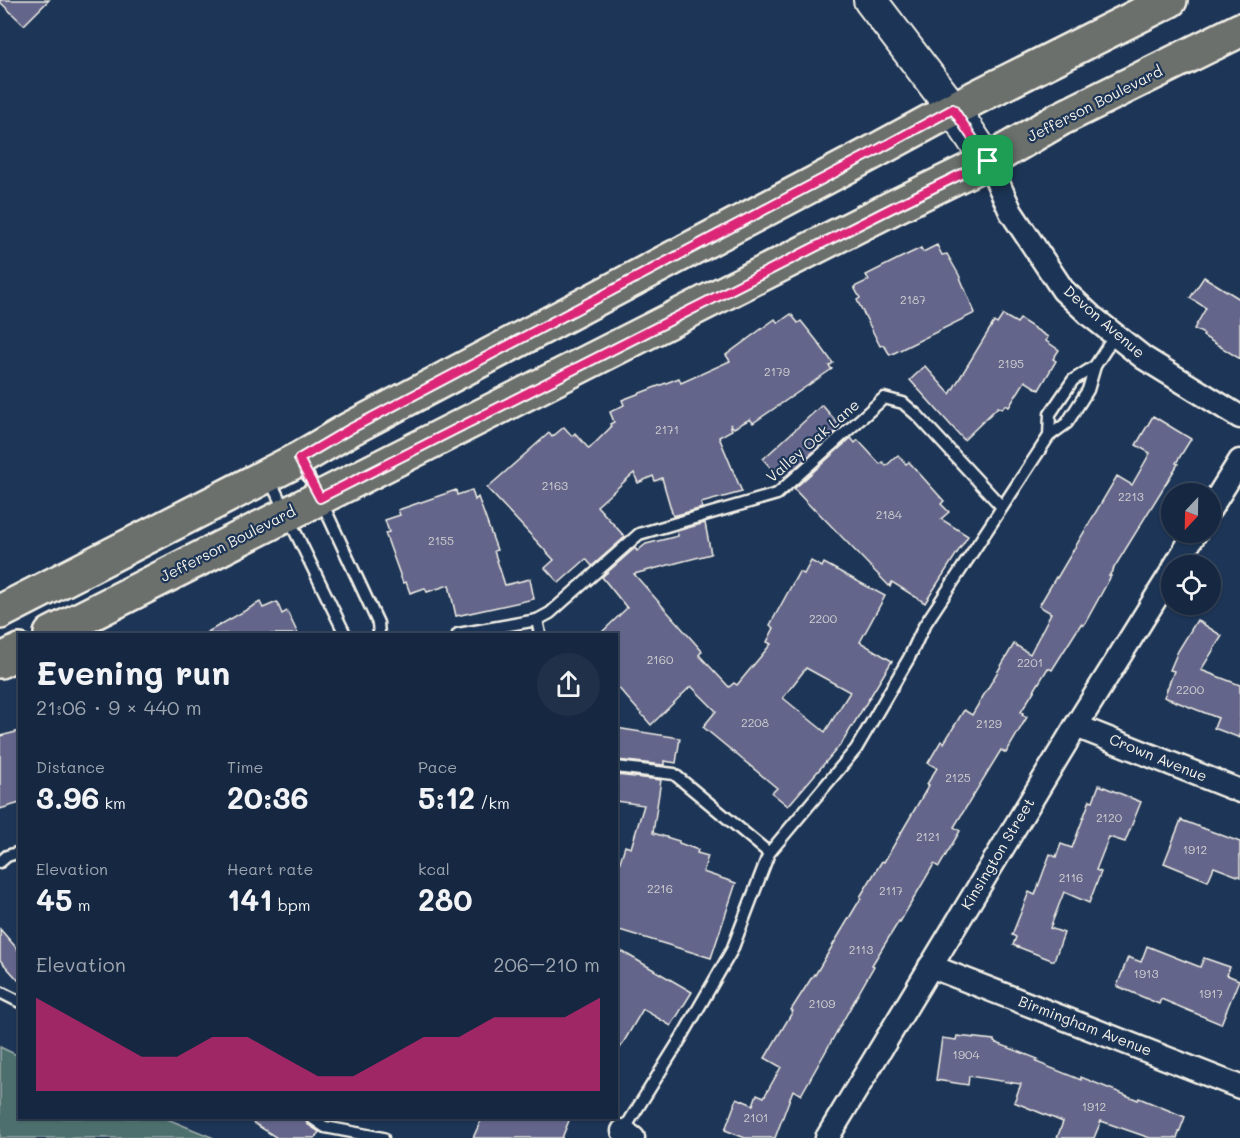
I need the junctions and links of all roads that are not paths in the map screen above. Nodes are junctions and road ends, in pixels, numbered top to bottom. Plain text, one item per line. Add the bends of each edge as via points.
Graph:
1 (870, 0) edge
2 (1170, 0) edge
3 (1240, 30) edge
4 (953, 109) junction
5 (988, 161) junction
6 (1115, 335) junction
7 (1095, 366) junction
8 (1240, 417) edge
9 (1049, 436) junction
10 (299, 459) junction
11 (1240, 461) edge
12 (268, 474) junction
13 (1221, 491) edge
14 (320, 498) junction
15 (1002, 507) junction
16 (287, 514) junction
17 (1161, 590) edge
18 (0, 612) edge
19 (537, 620) junction
20 (53, 633) edge
21 (345, 633) edge
22 (379, 633) edge
23 (464, 633) edge
24 (540, 633) edge
25 (18, 652) edge
26 (0, 661) edge
27 (1076, 726) junction
28 (618, 767) edge
29 (1240, 790) edge
30 (18, 853) edge
31 (769, 853) junction
32 (0, 862) edge
33 (930, 966) junction
34 (0, 992) edge
35 (18, 1001) edge
36 (1240, 1087) edge
37 (313, 1119) edge
38 (625, 1136) edge
39 (383, 1138) edge
40 (827, 1138) edge

1 - 4 street
2 - 4 main road
3 - 5 main road, Jefferson Boulevard via 1060,120
4 - 5 street
4 - 10 main road
5 - 6 street, Devon Avenue via 1011,212 1063,290
5 - 14 main road, Jefferson Boulevard
6 - 7 lane
6 - 8 street, Devon Avenue via 1144,358
7 - 9 lane via 1088,390 1067,423
7 - 9 lane via 1073,380 1050,414
9 - 15 lane
10 - 12 main road
10 - 14 lane
11 - 13 street
12 - 16 lane
12 - 18 main road
14 - 16 main road, Jefferson Boulevard
14 - 22 lane via 378,623
15 - 19 lane, Valley Oak Lane via 918,416 903,403 884,398 777,494 639,534 550,613
15 - 31 lane via 924,626 856,749
16 - 20 main road, Jefferson Boulevard
16 - 21 lane
17 - 27 street, Kinsington Street
19 - 23 lane
19 - 24 lane
25 - 26 main road
27 - 29 street, Crown Avenue
27 - 33 street, Kinsington Street
28 - 31 lane via 674,774
30 - 32 lane
31 - 38 lane via 732,950
33 - 36 street, Birmingham Avenue
33 - 40 street, Kinsington Street
34 - 35 lane
37 - 39 lane via 325,1127

